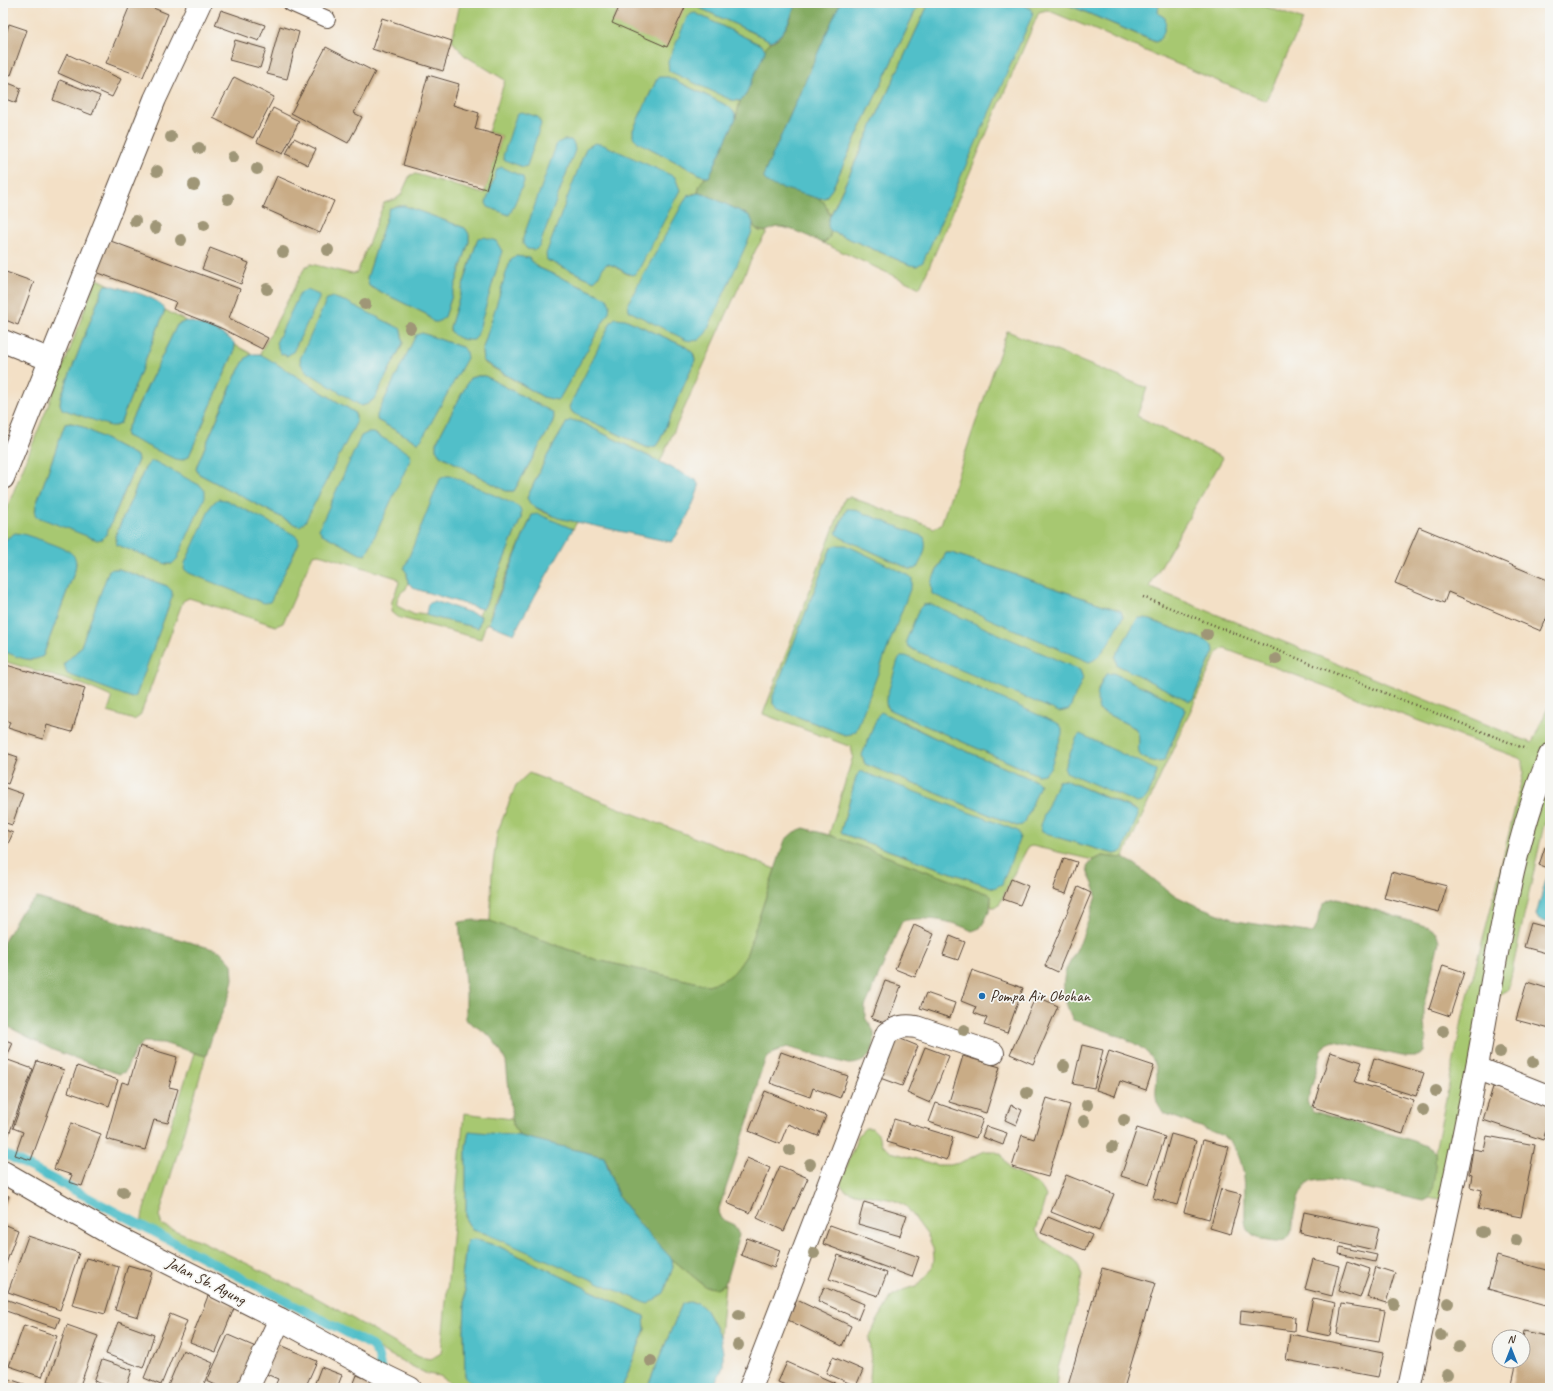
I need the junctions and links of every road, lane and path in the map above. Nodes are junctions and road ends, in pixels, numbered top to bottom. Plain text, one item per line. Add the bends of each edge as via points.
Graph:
1 (200, 3) edge
2 (291, 3) edge
3 (327, 19) dead end
4 (3, 341) edge
5 (51, 360) junction
6 (3, 478) edge
7 (1143, 597) dead end
8 (1549, 757) edge
9 (1544, 788) edge
10 (993, 1053) dead end
11 (1477, 1068) junction
12 (1550, 1097) edge
13 (3, 1172) edge
14 (280, 1319) junction
15 (248, 1388) edge
16 (410, 1388) edge
17 (750, 1388) edge
18 (1409, 1388) edge

1 - 5 street via 155,99
2 - 3 lane
4 - 5 street
5 - 6 street
7 - 8 path
8 - 9 street
9 - 11 street via 1526,822 1509,888
10 - 17 street via 906,1025 888,1033
11 - 12 street
11 - 18 street
13 - 14 street, Jalan Sb. Agung via 109,1233
14 - 15 street
14 - 16 street, Jalan Sb. Agung

